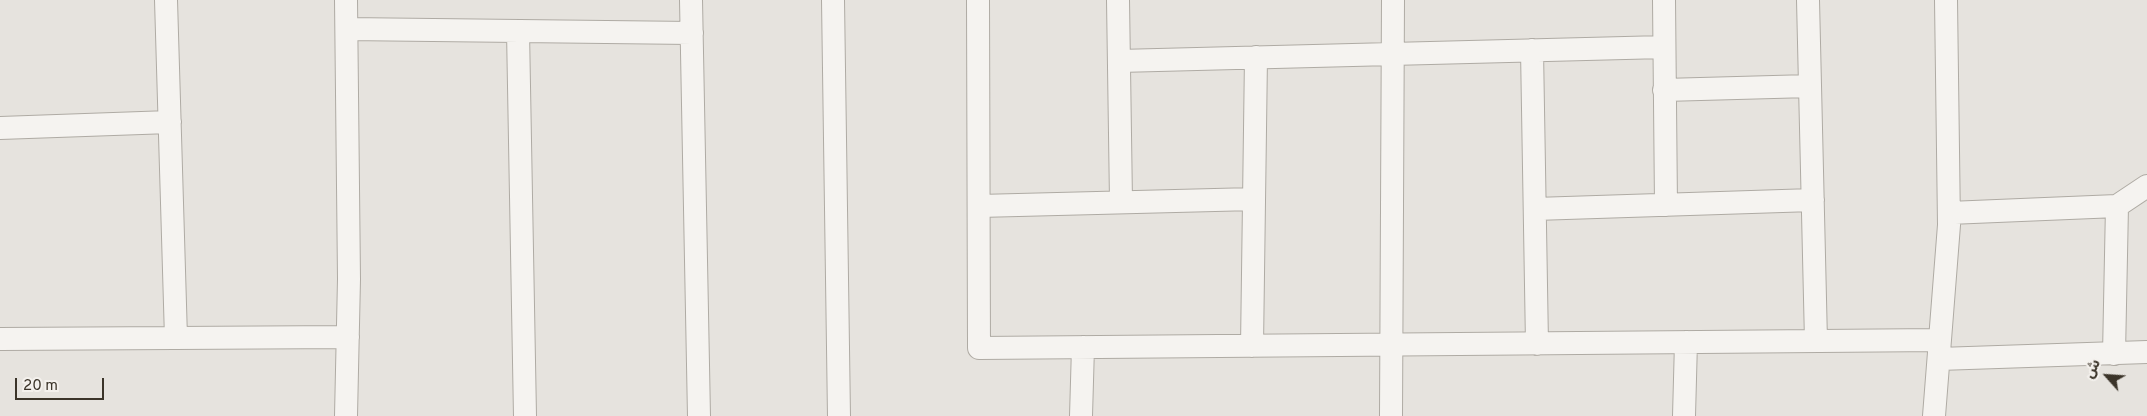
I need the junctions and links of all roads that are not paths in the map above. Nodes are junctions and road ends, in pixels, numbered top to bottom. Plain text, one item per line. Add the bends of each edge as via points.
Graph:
1 (166, 0) edge
2 (346, 0) edge
3 (691, 0) edge
4 (833, 0) edge
5 (978, 0) edge
6 (1118, 0) edge
7 (1393, 0) edge
8 (1664, 0) edge
9 (1808, 0) edge
10 (1946, 0) edge
11 (347, 29) junction
12 (518, 31) junction
13 (692, 33) junction
14 (1664, 47) junction
15 (1532, 50) junction
16 (1393, 53) junction
17 (1256, 57) junction
18 (1119, 61) junction
19 (1810, 86) junction
20 (1664, 90) junction
21 (170, 122) junction
22 (0, 128) edge
23 (2147, 186) edge
24 (1254, 199) junction
25 (1813, 200) junction
26 (1121, 201) junction
27 (1666, 205) junction
28 (979, 206) junction
29 (2117, 206) junction
30 (1535, 209) junction
31 (1949, 214) junction
32 (348, 337) junction
33 (176, 338) junction
34 (0, 339) edge
35 (1816, 341) junction
36 (1686, 342) junction
37 (1537, 344) junction
38 (1392, 345) junction
39 (1252, 346) junction
40 (1083, 347) junction
41 (1939, 350) junction
42 (2147, 352) edge
43 (2114, 354) junction
44 (346, 416) edge
45 (525, 416) edge
46 (699, 416) edge
47 (839, 416) edge
48 (1081, 416) edge
49 (1391, 416) edge
50 (1684, 416) edge
51 (1934, 416) edge

1 - 21 street
2 - 11 street
3 - 13 street
4 - 47 street
5 - 28 street
6 - 18 street
7 - 16 street
8 - 14 street
9 - 19 street
10 - 31 street
11 - 12 street
11 - 32 street
12 - 13 street
12 - 45 street
13 - 46 street
14 - 15 street
14 - 20 street
15 - 16 street
15 - 30 street
16 - 17 street
16 - 38 street
17 - 18 street
17 - 24 street
18 - 26 street
19 - 20 street
19 - 25 street
20 - 27 street
21 - 22 street
21 - 33 street
23 - 29 street
24 - 26 street
24 - 39 street
25 - 27 street
25 - 35 street
26 - 28 street
27 - 30 street
28 - 40 street via 979,348
29 - 31 street
29 - 43 street
30 - 37 street
31 - 41 street
32 - 33 street
32 - 44 street
33 - 34 street
35 - 36 street
35 - 41 street
36 - 37 street
36 - 50 street
37 - 38 street
38 - 39 street
38 - 49 street
39 - 40 street
40 - 48 street
41 - 43 street
41 - 51 street
42 - 43 street

